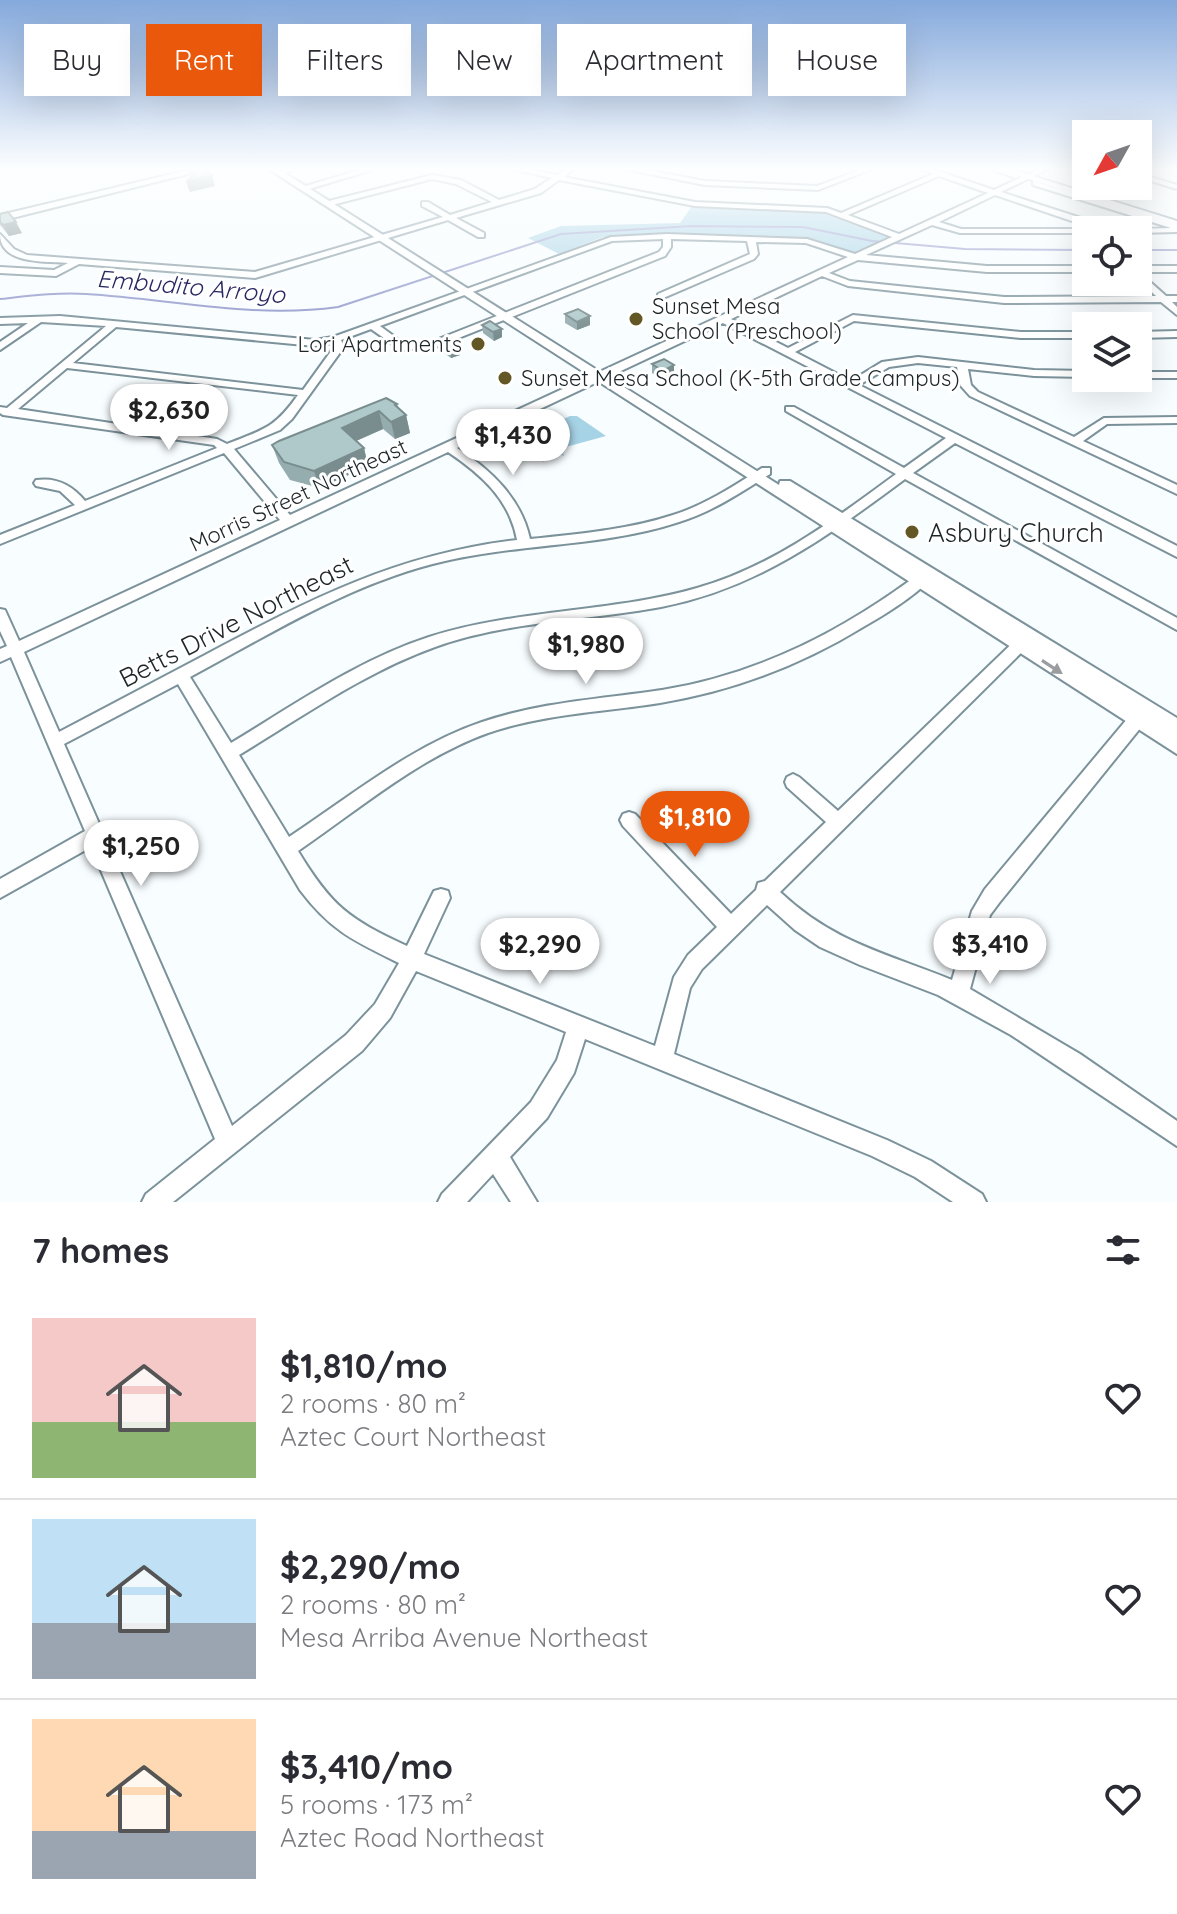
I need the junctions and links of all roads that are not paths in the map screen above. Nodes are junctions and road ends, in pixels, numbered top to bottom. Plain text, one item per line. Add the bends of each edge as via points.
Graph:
1 (365, 224) edge
2 (431, 224) edge
3 (462, 224) edge
4 (862, 224) edge
5 (927, 224) edge
6 (939, 224) edge
7 (1177, 225) edge
8 (1152, 229) edge
9 (1072, 231) edge
10 (481, 235) dead end
11 (0, 236) edge
12 (667, 236) junction
13 (386, 238) junction
14 (751, 239) junction
15 (895, 239) junction
16 (11, 251) junction
17 (0, 254) edge
18 (856, 257) junction
19 (78, 261) junction
20 (1072, 269) edge
21 (1177, 269) edge
22 (0, 270) edge
23 (1152, 271) edge
24 (822, 273) junction
25 (1152, 287) edge
26 (469, 290) junction
27 (661, 296) dead end
28 (1164, 299) junction
29 (1177, 299) edge
30 (1177, 312) edge
31 (509, 315) junction
32 (723, 319) junction
33 (39, 320) junction
34 (0, 321) edge
35 (113, 325) junction
36 (372, 325) junction
37 (1177, 334) edge
38 (1072, 335) edge
39 (1152, 335) edge
40 (335, 339) junction
41 (0, 347) edge
42 (788, 352) junction
43 (65, 365) junction
44 (962, 365) junction
45 (1072, 374) edge
46 (604, 375) junction
47 (1152, 375) edge
48 (1177, 375) edge
49 (851, 385) junction
50 (305, 393) junction
51 (790, 409) dead end
52 (3, 413) edge
53 (1177, 420) edge
54 (954, 438) junction
55 (1074, 442) junction
56 (448, 447) junction
57 (227, 449) junction
58 (905, 472) junction
59 (761, 475) junction
60 (40, 483) dead end
61 (1176, 487) edge
62 (82, 506) junction
63 (289, 522) junction
64 (836, 522) junction
65 (0, 540) edge
66 (524, 542) junction
67 (1177, 552) edge
68 (924, 577) junction
69 (0, 614) edge
70 (1177, 625) edge
71 (1024, 641) junction
72 (8, 653) edge
73 (181, 675) junction
74 (1142, 715) junction
75 (1177, 728) edge
76 (54, 742) junction
77 (1177, 746) edge
78 (228, 753) junction
79 (793, 782) dead end
80 (629, 820) dead end
81 (837, 821) junction
82 (95, 835) junction
83 (286, 849) junction
84 (0, 889) edge
85 (765, 890) junction
86 (441, 898) dead end
87 (730, 927) junction
88 (412, 959) junction
89 (958, 994) junction
90 (579, 1025) junction
91 (662, 1059) junction
92 (1177, 1135) edge
93 (228, 1143) junction
94 (496, 1157) junction
95 (154, 1202) edge
96 (450, 1202) edge
97 (525, 1202) edge
98 (974, 1202) edge

1 - 13 main road
2 - 13 street
3 - 10 street
4 - 15 street
5 - 15 street, Morris Street Northeast
6 - 9 street via 960,231
7 - 8 street
11 - 16 street
12 - 14 street
12 - 26 street via 599,242
12 - 31 street via 662,254
13 - 19 street via 255,275
13 - 26 main road
14 - 18 street via 807,241
14 - 27 street via 751,257
15 - 18 street, Morris Street Northeast
16 - 17 street
16 - 19 street
18 - 20 street via 987,269
18 - 24 street, Morris Street Northeast
19 - 22 street via 56,273
21 - 23 street
24 - 28 street via 855,284 1004,300
24 - 32 street, Morris Street Northeast
25 - 28 street
26 - 31 main road
26 - 36 street
28 - 29 street
28 - 30 street
31 - 36 street via 420,348 398,345
31 - 46 main road
32 - 42 street
32 - 46 street, Morris Street Northeast
33 - 34 street
33 - 35 street
33 - 41 street
35 - 40 street via 289,343
35 - 43 street
36 - 40 street
37 - 39 street
38 - 42 street via 853,318
40 - 50 street via 339,347
42 - 49 street
43 - 50 street
43 - 52 street
44 - 45 street
44 - 49 street via 899,361
44 - 55 street via 966,386 974,394
46 - 56 street, Morris Street Northeast
46 - 59 main road
47 - 48 street
49 - 54 street
50 - 57 street via 281,424
51 - 58 street
52 - 57 street via 206,438
53 - 55 street via 1104,421
54 - 58 street
54 - 67 street
55 - 61 street
56 - 63 street, Morris Street Northeast
56 - 66 street via 503,493 520,520
57 - 62 street
57 - 63 street
58 - 64 street
58 - 70 street
59 - 64 main road
59 - 66 street, Betts Drive Northeast via 675,519
60 - 62 street via 59,483
62 - 65 street
63 - 72 street, Morris Street Northeast
64 - 68 main road
64 - 78 street via 764,568 706,591 474,630 431,643
66 - 73 street, Betts Drive Northeast via 427,560 362,582
68 - 71 main road
68 - 83 street via 839,637 766,670 704,688 510,721 459,737
69 - 72 street
71 - 74 main road
71 - 81 street
72 - 76 street
73 - 76 street, Betts Drive Northeast
73 - 78 street
74 - 75 main road
74 - 77 main road
74 - 89 street via 982,911
76 - 82 street
78 - 83 street
79 - 81 street
80 - 87 street
81 - 85 street
82 - 84 street
82 - 93 street
83 - 88 street via 339,920
85 - 87 street
85 - 89 street via 826,940
86 - 88 street
87 - 91 street via 686,972
88 - 90 street
88 - 93 street via 388,1007 367,1032
89 - 92 street via 1094,1075
90 - 91 street
90 - 94 street via 554,1088
91 - 98 street via 879,1148
93 - 95 street
94 - 96 street
94 - 97 street

